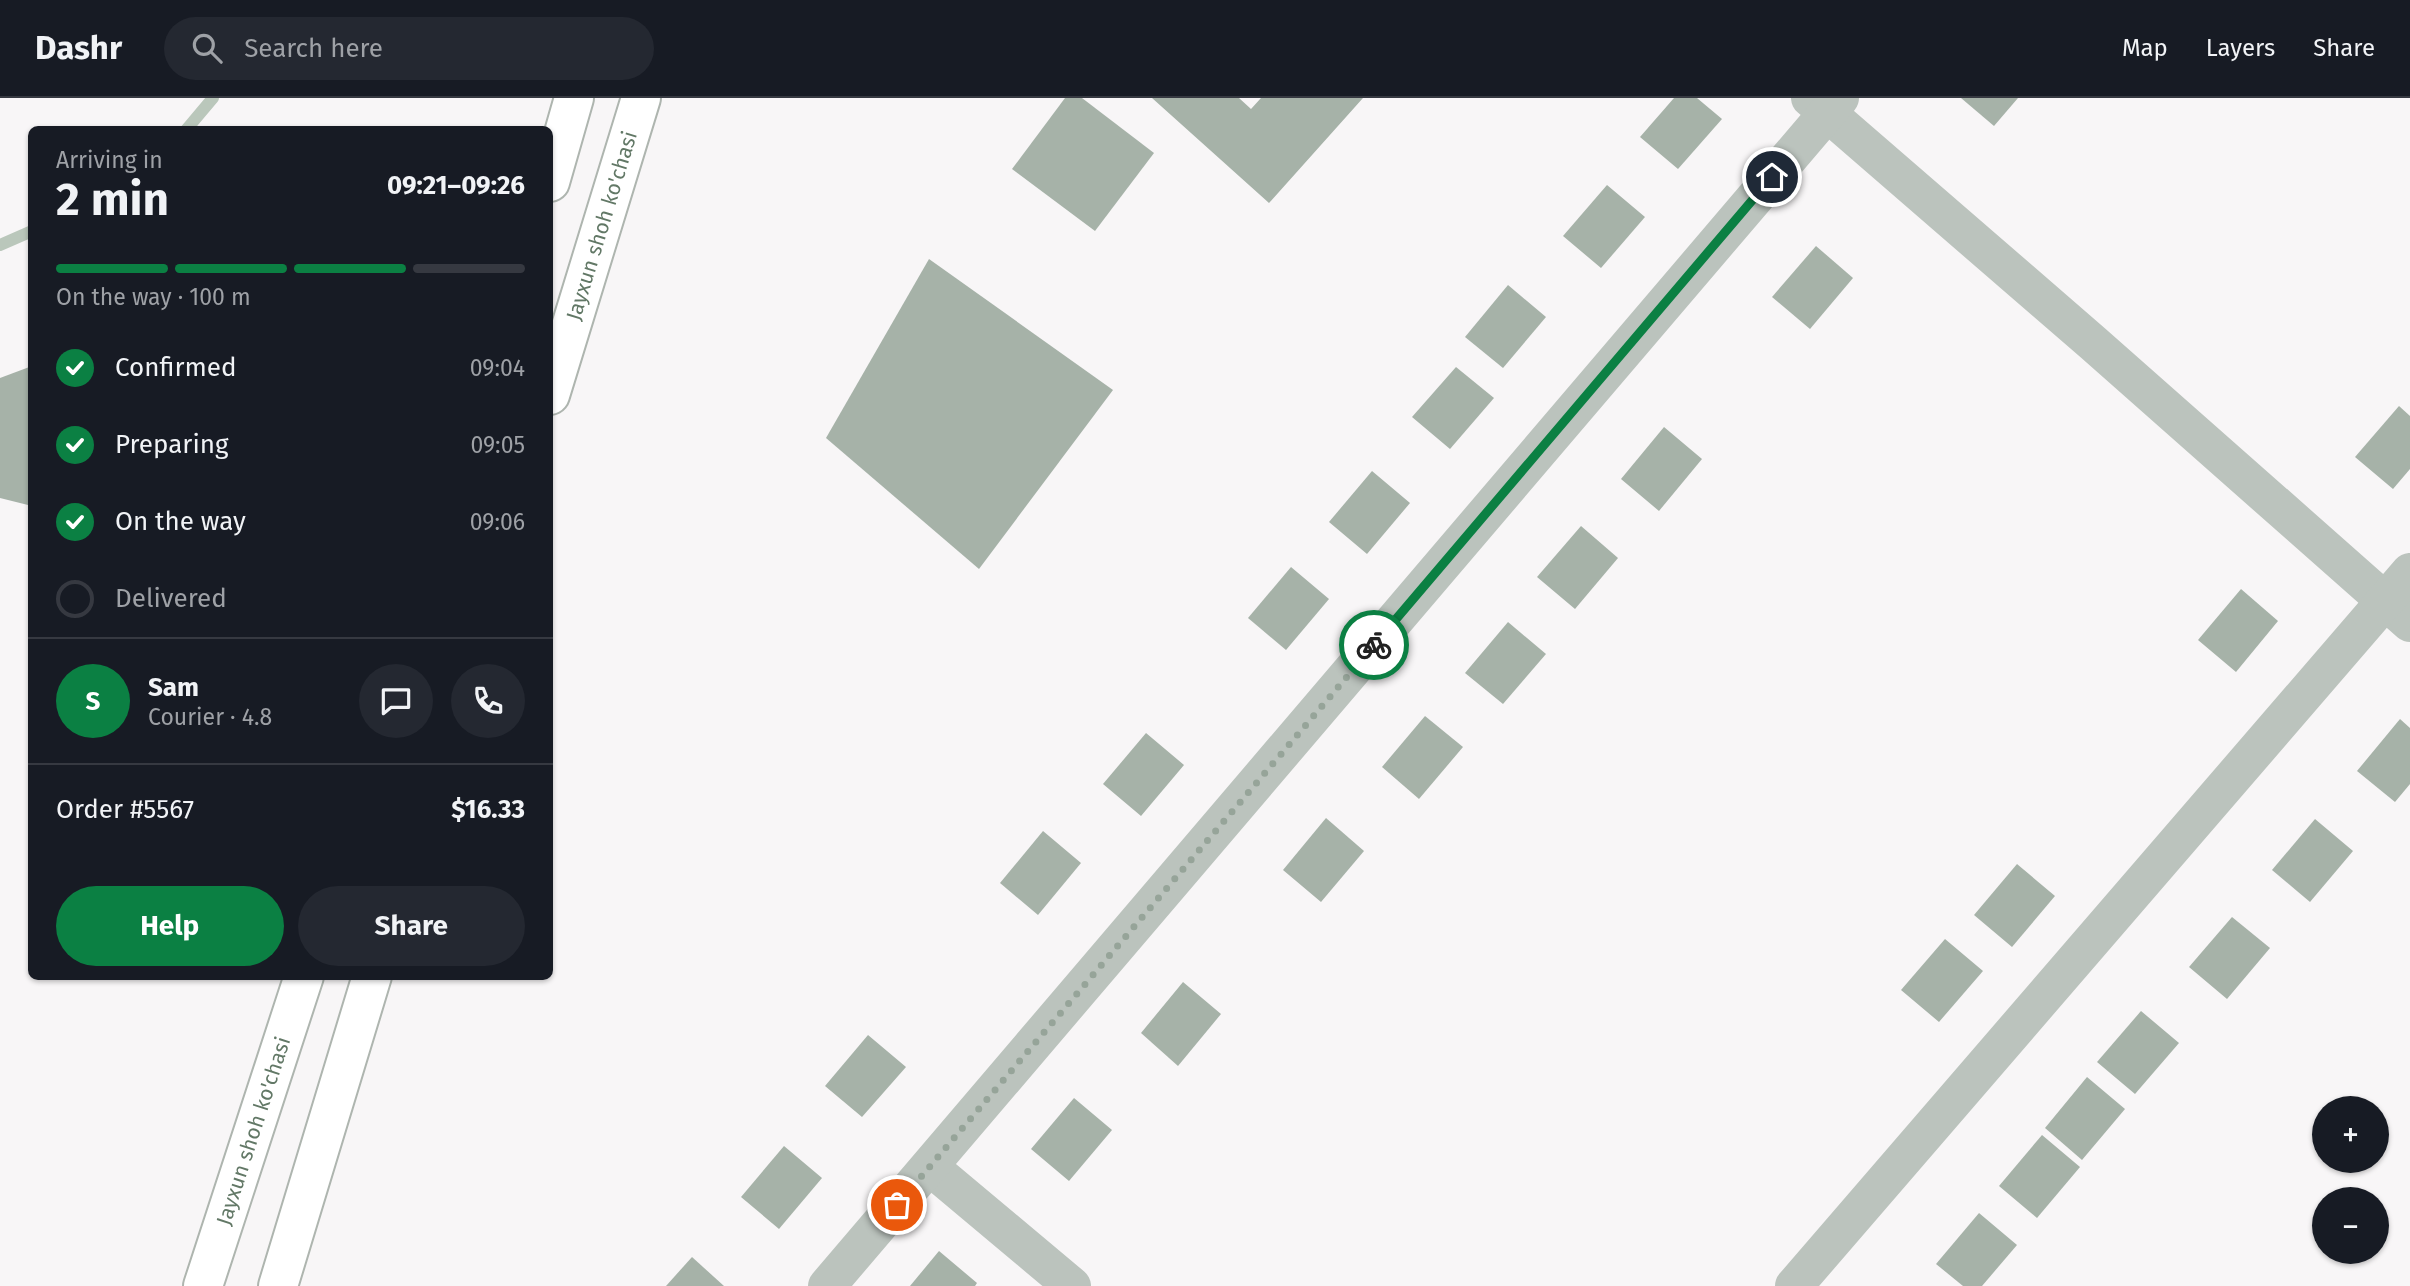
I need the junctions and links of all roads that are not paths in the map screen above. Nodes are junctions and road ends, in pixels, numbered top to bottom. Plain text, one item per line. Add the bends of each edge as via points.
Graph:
1 (574, 98) edge
2 (641, 98) edge
3 (1825, 103) edge
4 (553, 172) edge
5 (553, 385) edge
6 (2402, 599) edge
7 (303, 980) edge
8 (371, 980) edge
9 (930, 1167) junction
10 (203, 1286) edge
11 (278, 1286) edge
12 (827, 1286) edge
13 (1072, 1286) edge
14 (1794, 1286) edge

1 - 4 highway
2 - 5 highway, Jayxun shoh ko'chasi
3 - 6 street via 2093,343
3 - 9 street
6 - 14 street
7 - 10 highway, Jayxun shoh ko'chasi
8 - 11 highway
9 - 12 street
9 - 13 street

